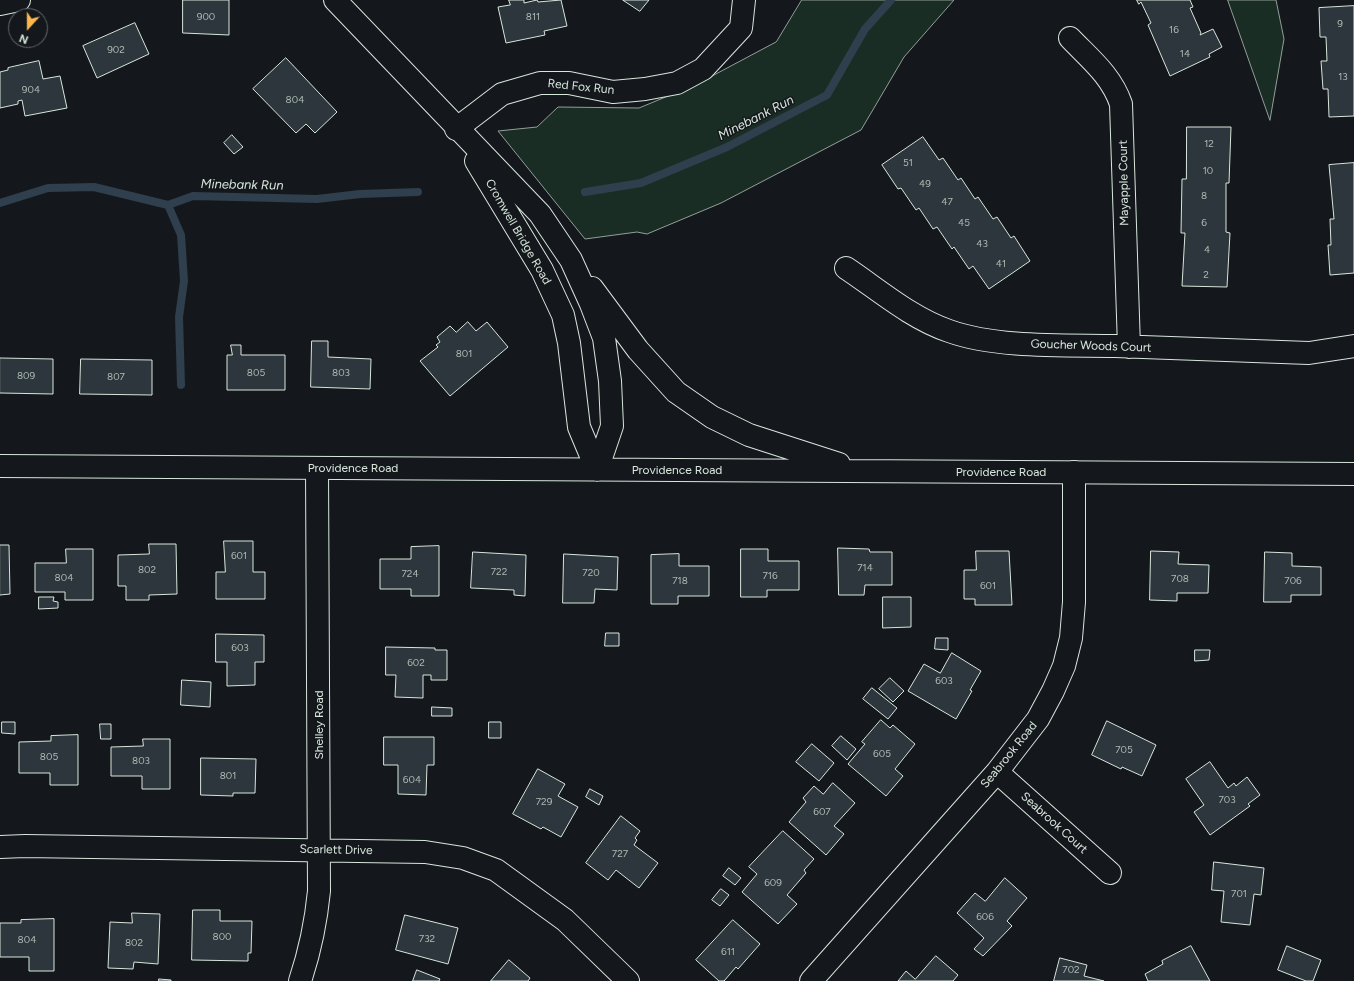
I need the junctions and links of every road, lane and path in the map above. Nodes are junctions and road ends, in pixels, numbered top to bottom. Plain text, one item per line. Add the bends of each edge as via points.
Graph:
1 (19, 0) edge
2 (335, 0) edge
3 (744, 0) edge
4 (0, 4) edge
5 (1070, 38) dead end
6 (456, 129) junction
7 (570, 260) junction
8 (846, 268) dead end
9 (1354, 346) edge
10 (1129, 347) junction
11 (0, 466) edge
12 (317, 468) junction
13 (597, 470) junction
14 (861, 471) junction
15 (1074, 472) junction
16 (1354, 474) edge
17 (997, 772) junction
18 (0, 847) edge
19 (320, 850) junction
20 (1110, 873) dead end
21 (300, 981) edge
22 (628, 981) edge
23 (811, 981) edge

1 - 4 street
2 - 6 street, Cromwell Bridge Road
3 - 6 street, Red Fox Run via 741,28 703,69 677,83 613,92 569,83 540,83 502,94
5 - 10 street, Mayapple Court via 1104,73 1116,89 1121,104
6 - 7 street, Cromwell Bridge Road via 540,214
6 - 13 street, Cromwell Bridge Road via 542,270 563,316 569,343 579,427
7 - 13 street, Cromwell Bridge Road via 604,338 610,381 612,426
7 - 14 street via 638,350 676,392 712,417 749,435
8 - 10 street, Goucher Woods Court via 909,311 928,322 961,335 1035,345
9 - 10 street, Goucher Woods Court via 1309,353
11 - 12 street, Providence Road
12 - 13 street, Providence Road
12 - 19 street, Shelley Road
13 - 14 street, Providence Road
14 - 15 street, Providence Road
15 - 16 street, Providence Road
15 - 17 street, Seabrook Road via 1074,602 1071,638 1064,666 1054,691 1038,719
17 - 20 street, Seabrook Court
17 - 23 street, Seabrook Road
18 - 19 street, Scarlett Drive
19 - 21 street, Shelley Road via 316,919
19 - 22 street, Scarlett Drive via 425,852 463,858 496,870 565,920

